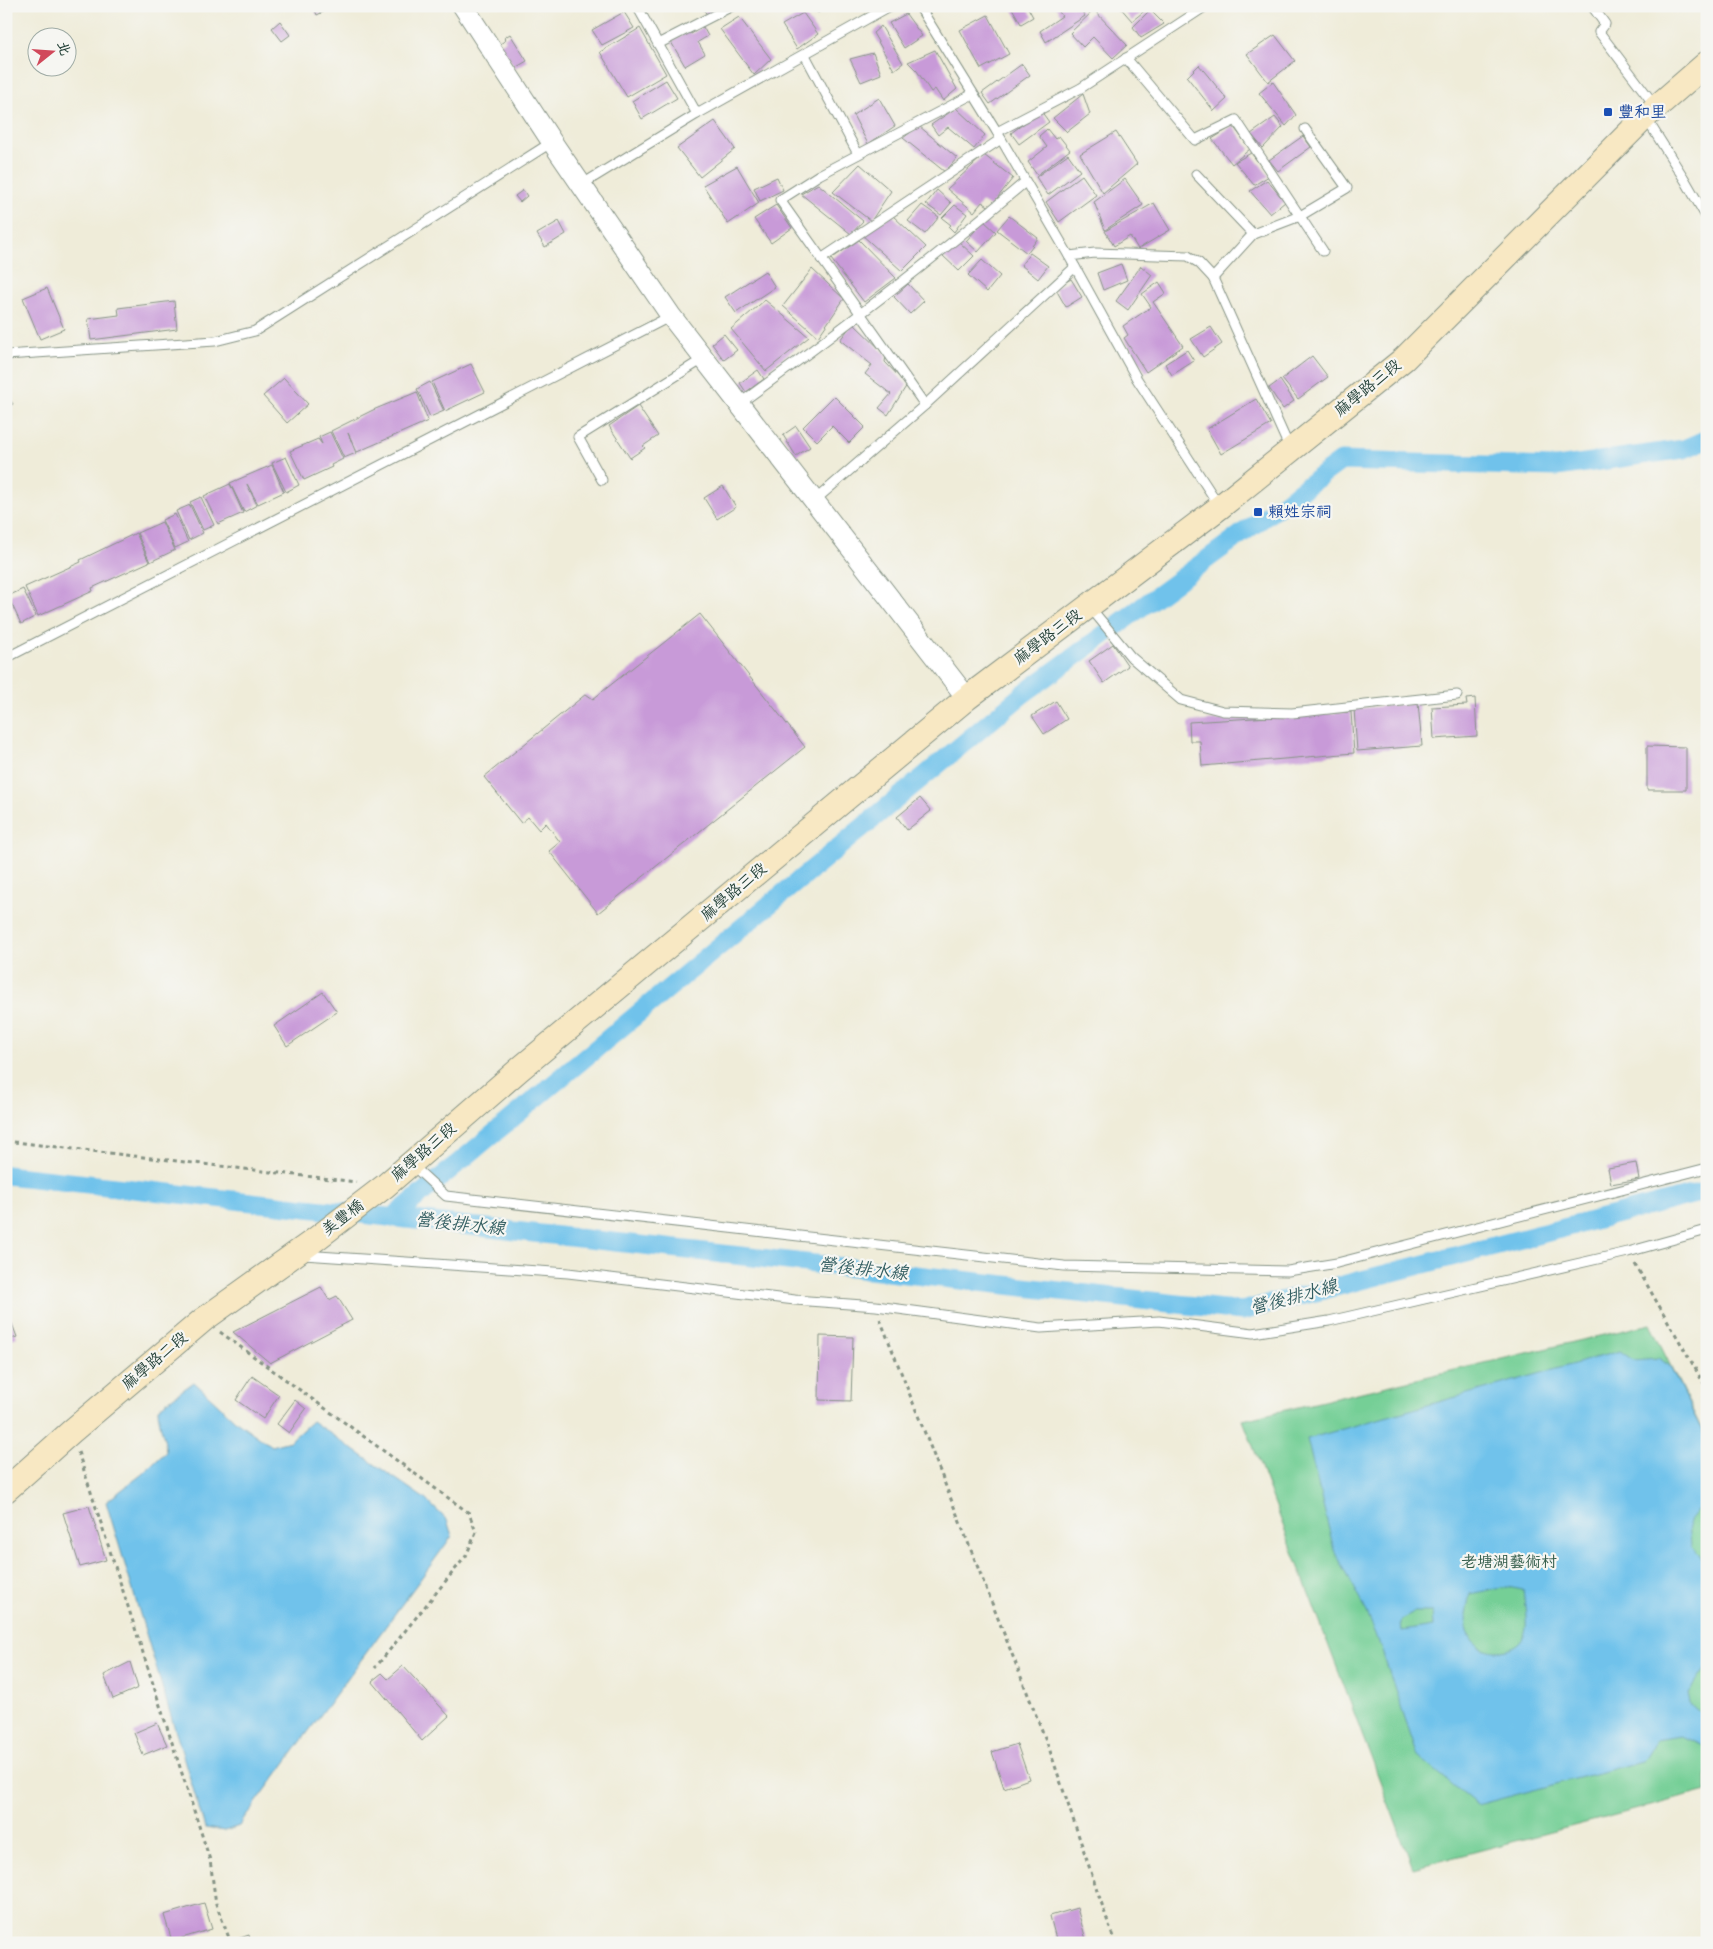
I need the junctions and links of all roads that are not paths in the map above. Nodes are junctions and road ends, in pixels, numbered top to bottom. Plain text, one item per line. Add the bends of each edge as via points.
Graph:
1 (463, 6) edge
2 (637, 6) edge
3 (732, 6) edge
4 (890, 6) edge
5 (919, 6) edge
6 (1206, 6) edge
7 (1592, 6) edge
8 (658, 44) junction
9 (805, 55) junction
10 (1126, 58) junction
11 (1707, 63) edge
12 (973, 94) junction
13 (1650, 112) junction
14 (697, 114) junction
15 (1305, 129) dead end
16 (999, 136) junction
17 (552, 142) junction
18 (858, 154) junction
19 (1196, 174) dead end
20 (1025, 182) junction
21 (581, 185) junction
22 (1300, 216) junction
23 (1707, 218) edge
24 (1253, 234) junction
25 (1323, 251) dead end
26 (1069, 256) junction
27 (821, 259) junction
28 (1075, 267) junction
29 (1212, 278) junction
30 (861, 315) junction
31 (671, 316) junction
32 (6, 355) edge
33 (703, 359) junction
34 (739, 405) junction
35 (925, 405) junction
36 (1291, 451) junction
37 (602, 480) dead end
38 (814, 501) junction
39 (1220, 506) junction
40 (1088, 606) junction
41 (6, 658) edge
42 (1457, 695) dead end
43 (967, 698) junction
44 (410, 1164) junction
45 (1707, 1168) edge
46 (380, 1190) joint
47 (1707, 1230) edge
48 (304, 1248) junction
49 (6, 1490) edge

1 - 17 street
2 - 8 lane
3 - 8 lane
4 - 9 lane
5 - 12 lane
6 - 10 lane
7 - 13 lane via 1605,24 1599,32
8 - 14 lane
9 - 14 lane
9 - 18 lane
10 - 16 lane
10 - 22 lane via 1195,140 1236,120
11 - 13 main road, 麻學路三段
12 - 16 lane
12 - 18 lane
13 - 23 lane
13 - 36 main road, 麻學路三段 via 1404,359
14 - 21 lane
15 - 22 lane via 1347,188
16 - 20 lane
16 - 27 lane
17 - 21 street
17 - 32 lane via 255,331 215,342
18 - 27 lane via 780,200
19 - 24 lane
20 - 26 lane
20 - 30 lane via 948,248
21 - 31 street
22 - 24 lane
22 - 25 lane
24 - 29 lane
26 - 28 lane
26 - 29 lane via 1095,253 1188,256
27 - 30 lane
28 - 35 lane
28 - 39 lane via 1137,379
29 - 36 lane
30 - 34 lane
30 - 35 lane
31 - 33 street
31 - 41 lane
33 - 34 street
33 - 37 lane via 578,437
34 - 38 street
35 - 38 lane
36 - 39 main road, 麻學路三段
38 - 43 street
39 - 40 main road, 麻學路三段
40 - 42 lane via 1131,657 1181,700 1223,711 1292,713
40 - 43 main road, 麻學路三段
43 - 44 main road, 麻學路三段
44 - 45 lane via 446,1196 1064,1266 1288,1271 1337,1263
44 - 46 main road, 麻學路三段
46 - 48 main road, 美豐橋
47 - 48 lane via 1628,1252 1329,1321 1253,1333 1159,1321 1040,1328 876,1306
48 - 49 main road, 麻學路二段 via 203,1320

